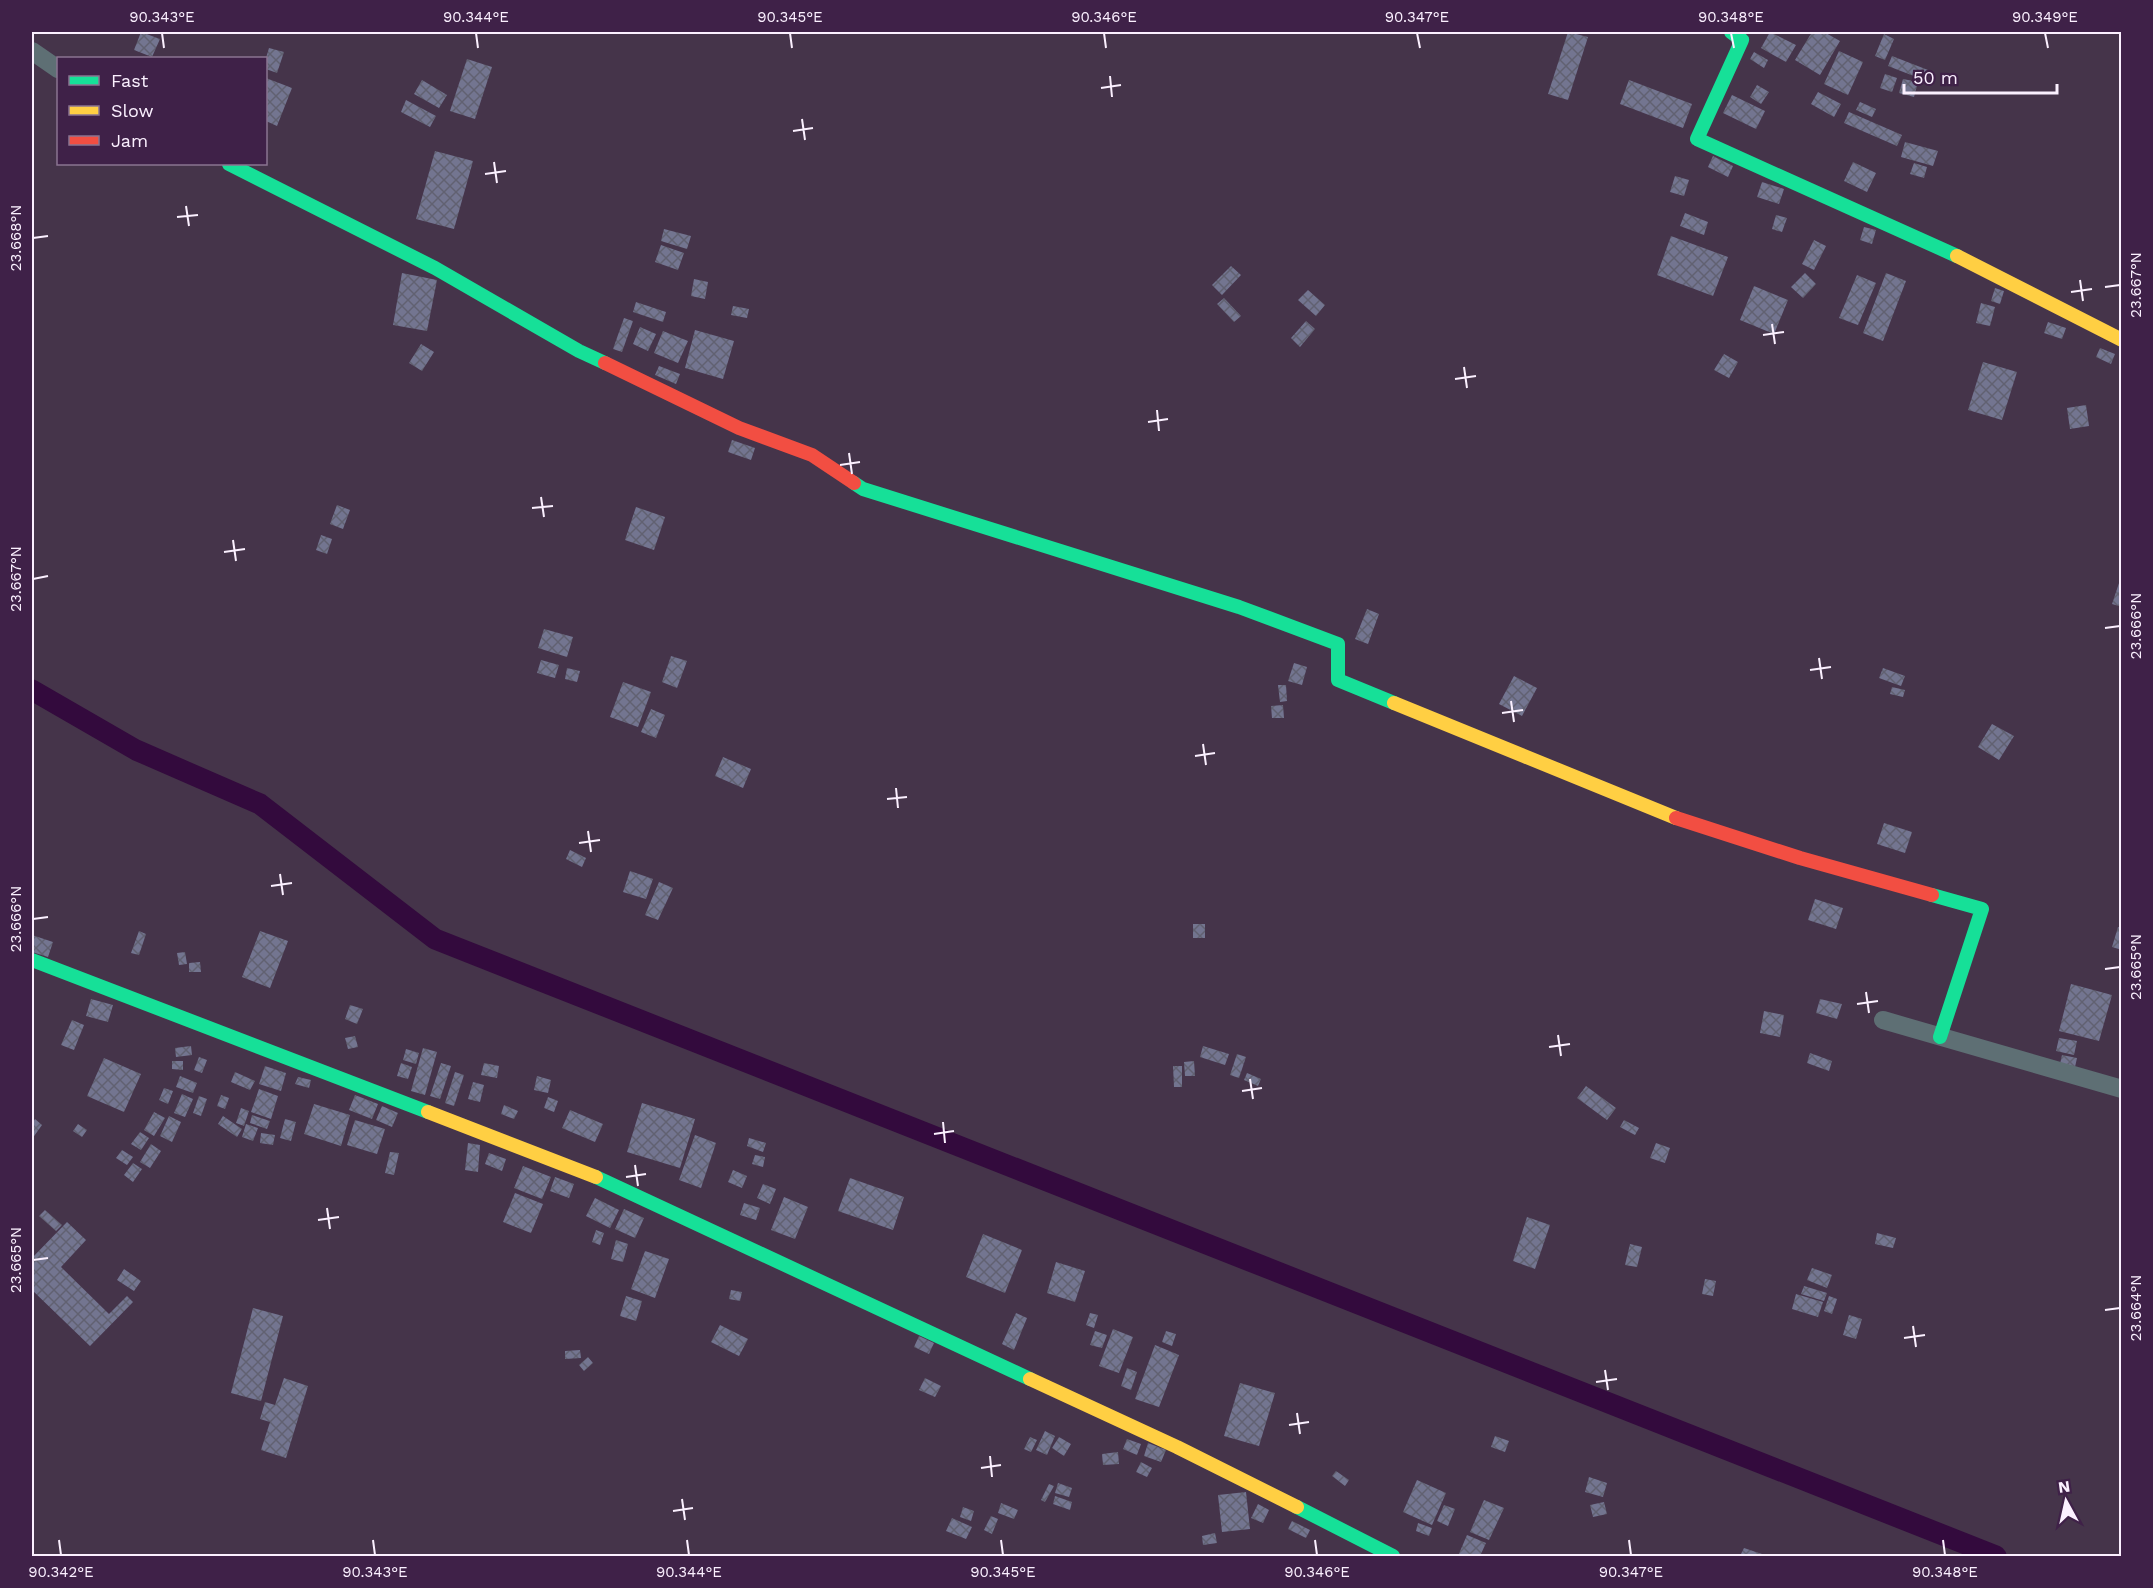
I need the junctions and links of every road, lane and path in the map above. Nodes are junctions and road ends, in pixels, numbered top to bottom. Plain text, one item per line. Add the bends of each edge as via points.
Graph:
1 (1731, 32) edge
2 (32, 51) edge
3 (57, 68) edge
4 (231, 165) edge
5 (2121, 340) edge
6 (32, 960) edge
7 (1883, 1020) dead end
8 (1940, 1037) junction
9 (2121, 1089) edge
10 (1393, 1557) edge

1 - 5 street via 1742,40 1697,139 1976,264
2 - 3 street
4 - 8 street via 435,268 579,351 739,428 812,455 863,489 1239,607 1338,644 1338,680 1664,814 1800,858 1982,909
6 - 10 street via 582,1171 1177,1447
7 - 8 street
8 - 9 street

